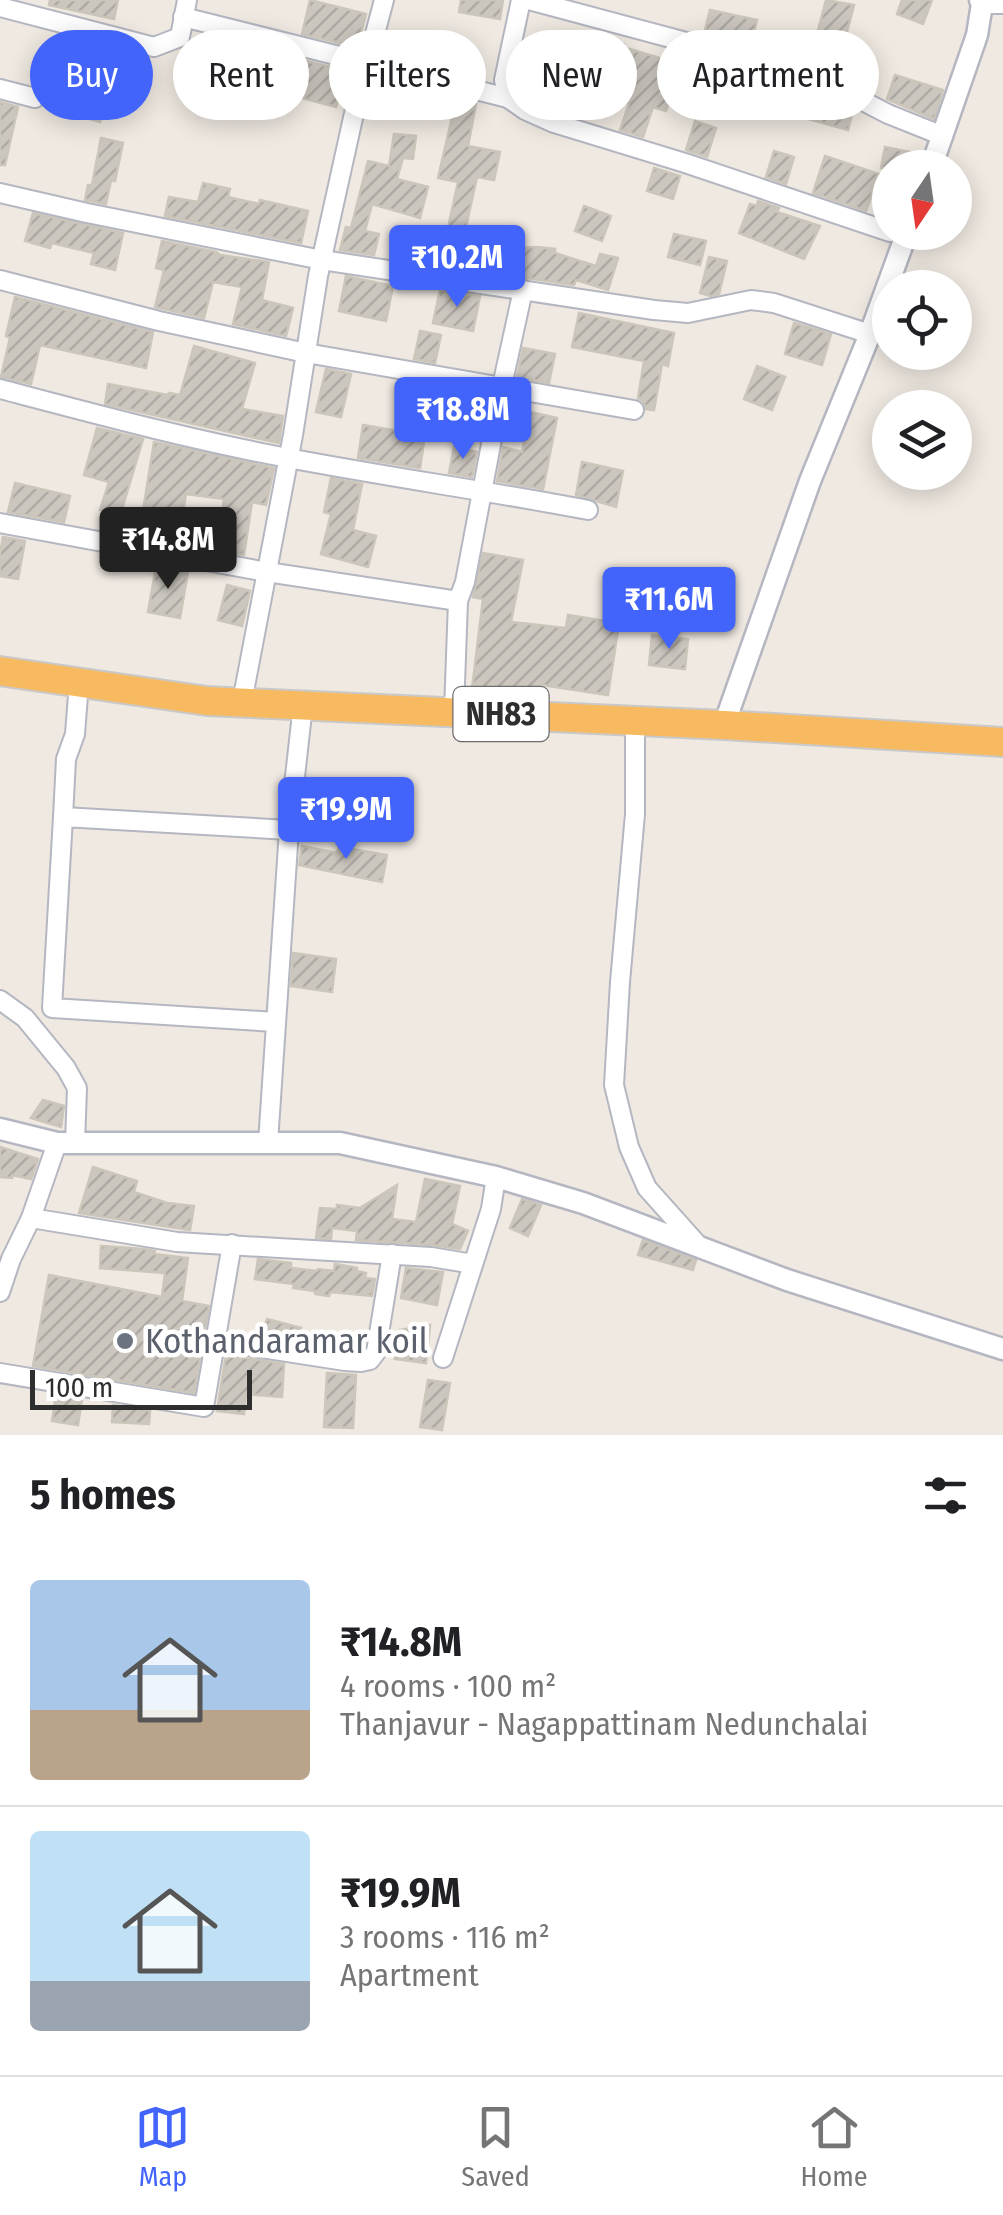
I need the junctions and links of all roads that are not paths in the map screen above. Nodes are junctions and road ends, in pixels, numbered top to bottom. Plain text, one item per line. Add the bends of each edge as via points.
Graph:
1 (384, 0) edge
2 (521, 0) edge
3 (529, 0) edge
4 (988, 2) edge
5 (0, 8) edge
6 (185, 8) edge
7 (376, 30) edge
8 (515, 30) edge
9 (329, 50) edge
10 (0, 88) edge
11 (30, 97) edge
12 (355, 120) edge
13 (545, 120) edge
14 (943, 136) junction
15 (938, 150) edge
16 (0, 192) edge
17 (872, 225) edge
18 (894, 250) edge
19 (322, 260) junction
20 (0, 280) edge
21 (523, 290) junction
22 (870, 334) junction
23 (306, 353) junction
24 (502, 386) junction
25 (0, 389) edge
26 (634, 410) dead end
27 (288, 458) junction
28 (482, 490) junction
29 (588, 510) dead end
30 (0, 523) edge
31 (268, 572) junction
32 (458, 600) junction
33 (0, 671) edge
34 (78, 682) junction
35 (242, 702) junction
36 (303, 705) junction
37 (454, 711) junction
38 (635, 722) junction
39 (724, 724) junction
40 (1003, 742) edge
41 (63, 817) junction
42 (289, 830) junction
43 (0, 1000) edge
44 (276, 1022) junction
45 (0, 1128) edge
46 (66, 1143) junction
47 (268, 1143) junction
48 (496, 1177) junction
49 (30, 1218) junction
50 (232, 1244) junction
51 (698, 1245) junction
52 (392, 1254) junction
53 (474, 1264) junction
54 (0, 1292) edge
55 (217, 1341) junction
56 (1003, 1349) edge
57 (442, 1358) dead end
58 (0, 1373) edge

1 - 7 street
2 - 8 street
3 - 14 street via 834,86
4 - 14 street
5 - 6 street via 154,47 180,36
6 - 9 street
10 - 11 street
12 - 19 street
13 - 17 street
14 - 15 street
16 - 19 street
18 - 22 street
19 - 21 street
19 - 23 street
20 - 23 street
21 - 22 street via 688,313 751,300
21 - 24 street
22 - 39 street
23 - 24 street
23 - 27 street
24 - 26 street
24 - 28 street
25 - 27 street
27 - 28 street
27 - 31 street
28 - 29 street
28 - 32 street
30 - 31 street
31 - 32 street
31 - 35 street
32 - 37 street
33 - 34 highway, NH83
34 - 35 highway, NH83
34 - 41 street
35 - 36 highway, NH83
36 - 37 highway, NH83
36 - 42 street
37 - 38 highway, NH83
38 - 39 highway, NH83
38 - 51 street via 635,814 614,1085 628,1148 647,1188
39 - 40 highway, NH83
41 - 42 street
41 - 44 street via 52,1008
42 - 44 street
43 - 46 street via 25,1018 77,1088
44 - 47 street
45 - 46 street
46 - 47 street
46 - 49 street
47 - 48 street via 340,1143
48 - 51 street
48 - 53 street
49 - 50 street
49 - 54 street
50 - 52 street
50 - 55 street
51 - 56 street
52 - 53 street
52 - 55 street via 370,1360
53 - 57 street
55 - 58 street via 204,1407

